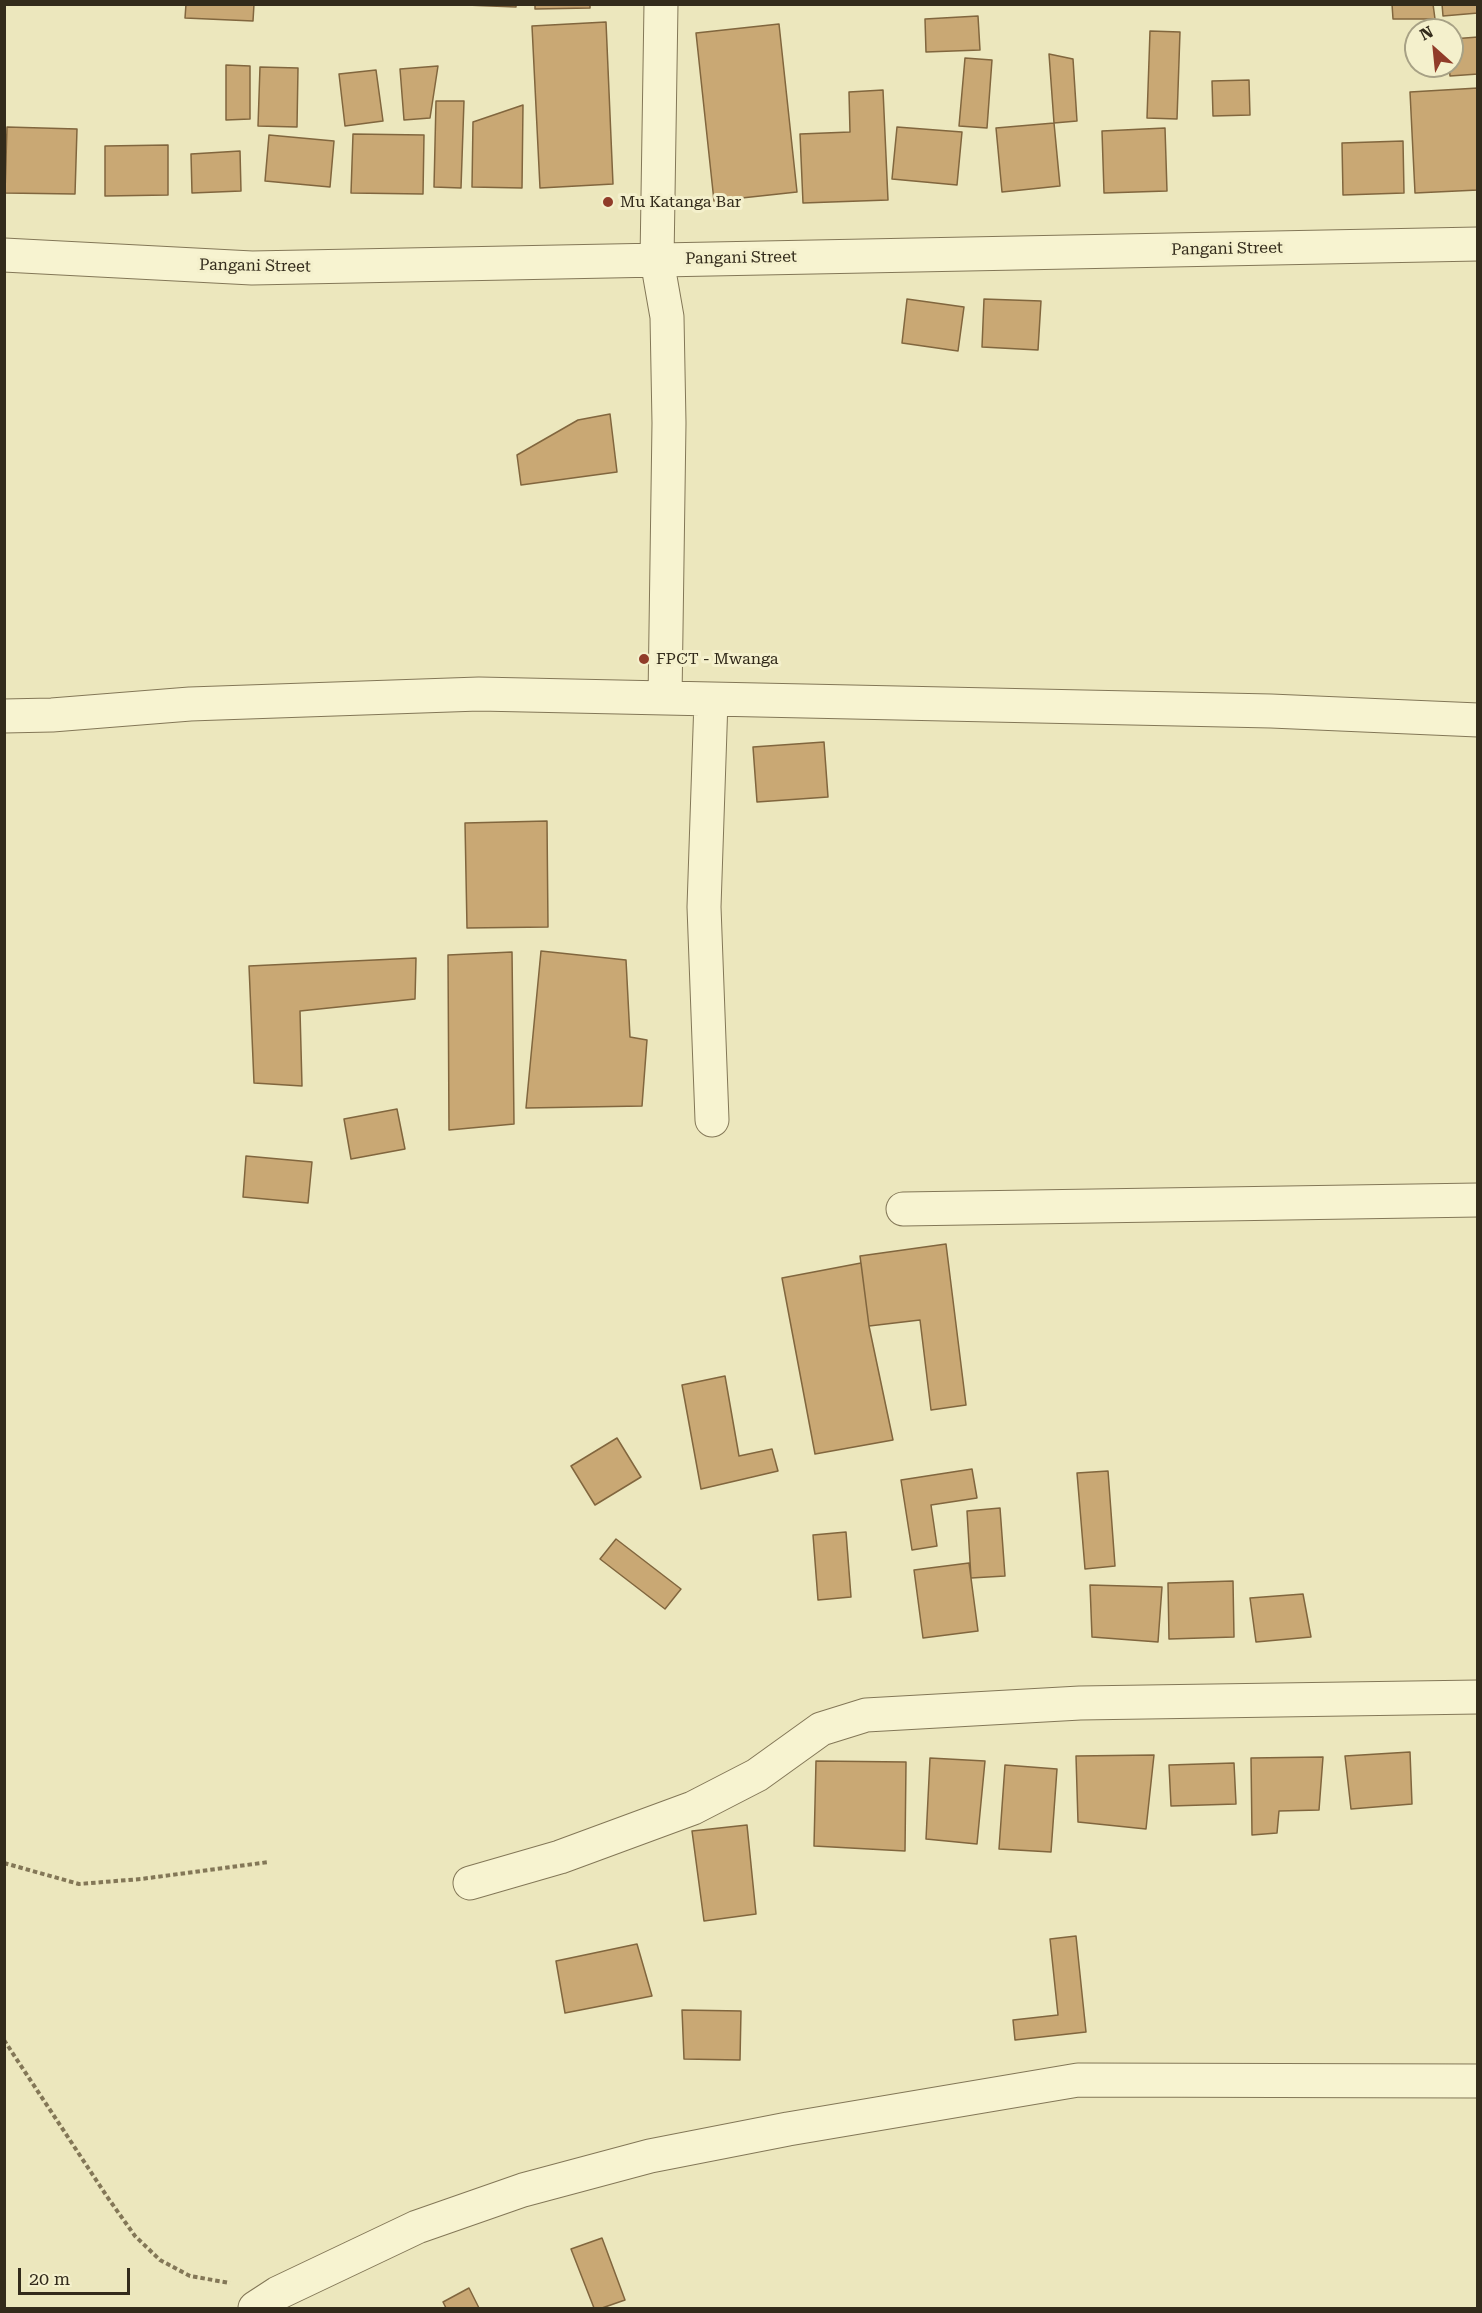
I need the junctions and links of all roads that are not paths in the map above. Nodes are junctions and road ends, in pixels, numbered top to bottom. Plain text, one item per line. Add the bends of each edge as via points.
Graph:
1 (661, 4) edge
2 (1478, 244) edge
3 (4, 255) edge
4 (657, 260) junction
5 (665, 698) junction
6 (711, 700) junction
7 (4, 716) edge
8 (1478, 720) edge
9 (712, 1120) dead end
10 (1478, 1200) edge
11 (903, 1209) dead end
12 (1478, 1697) edge
13 (470, 1883) dead end
14 (1478, 2081) edge
15 (267, 2301) edge

1 - 4 street
2 - 4 street, Pangani Street
3 - 4 street, Pangani Street via 252,268
4 - 5 street via 667,317 669,423
5 - 6 street
5 - 7 street via 479,694 190,704
6 - 8 street via 1271,711
6 - 9 street via 704,907
10 - 11 street
12 - 13 street via 1080,1703 866,1715 821,1729 757,1775 693,1808 560,1857
14 - 15 street via 1078,2080 788,2129 650,2156 523,2190 417,2227

